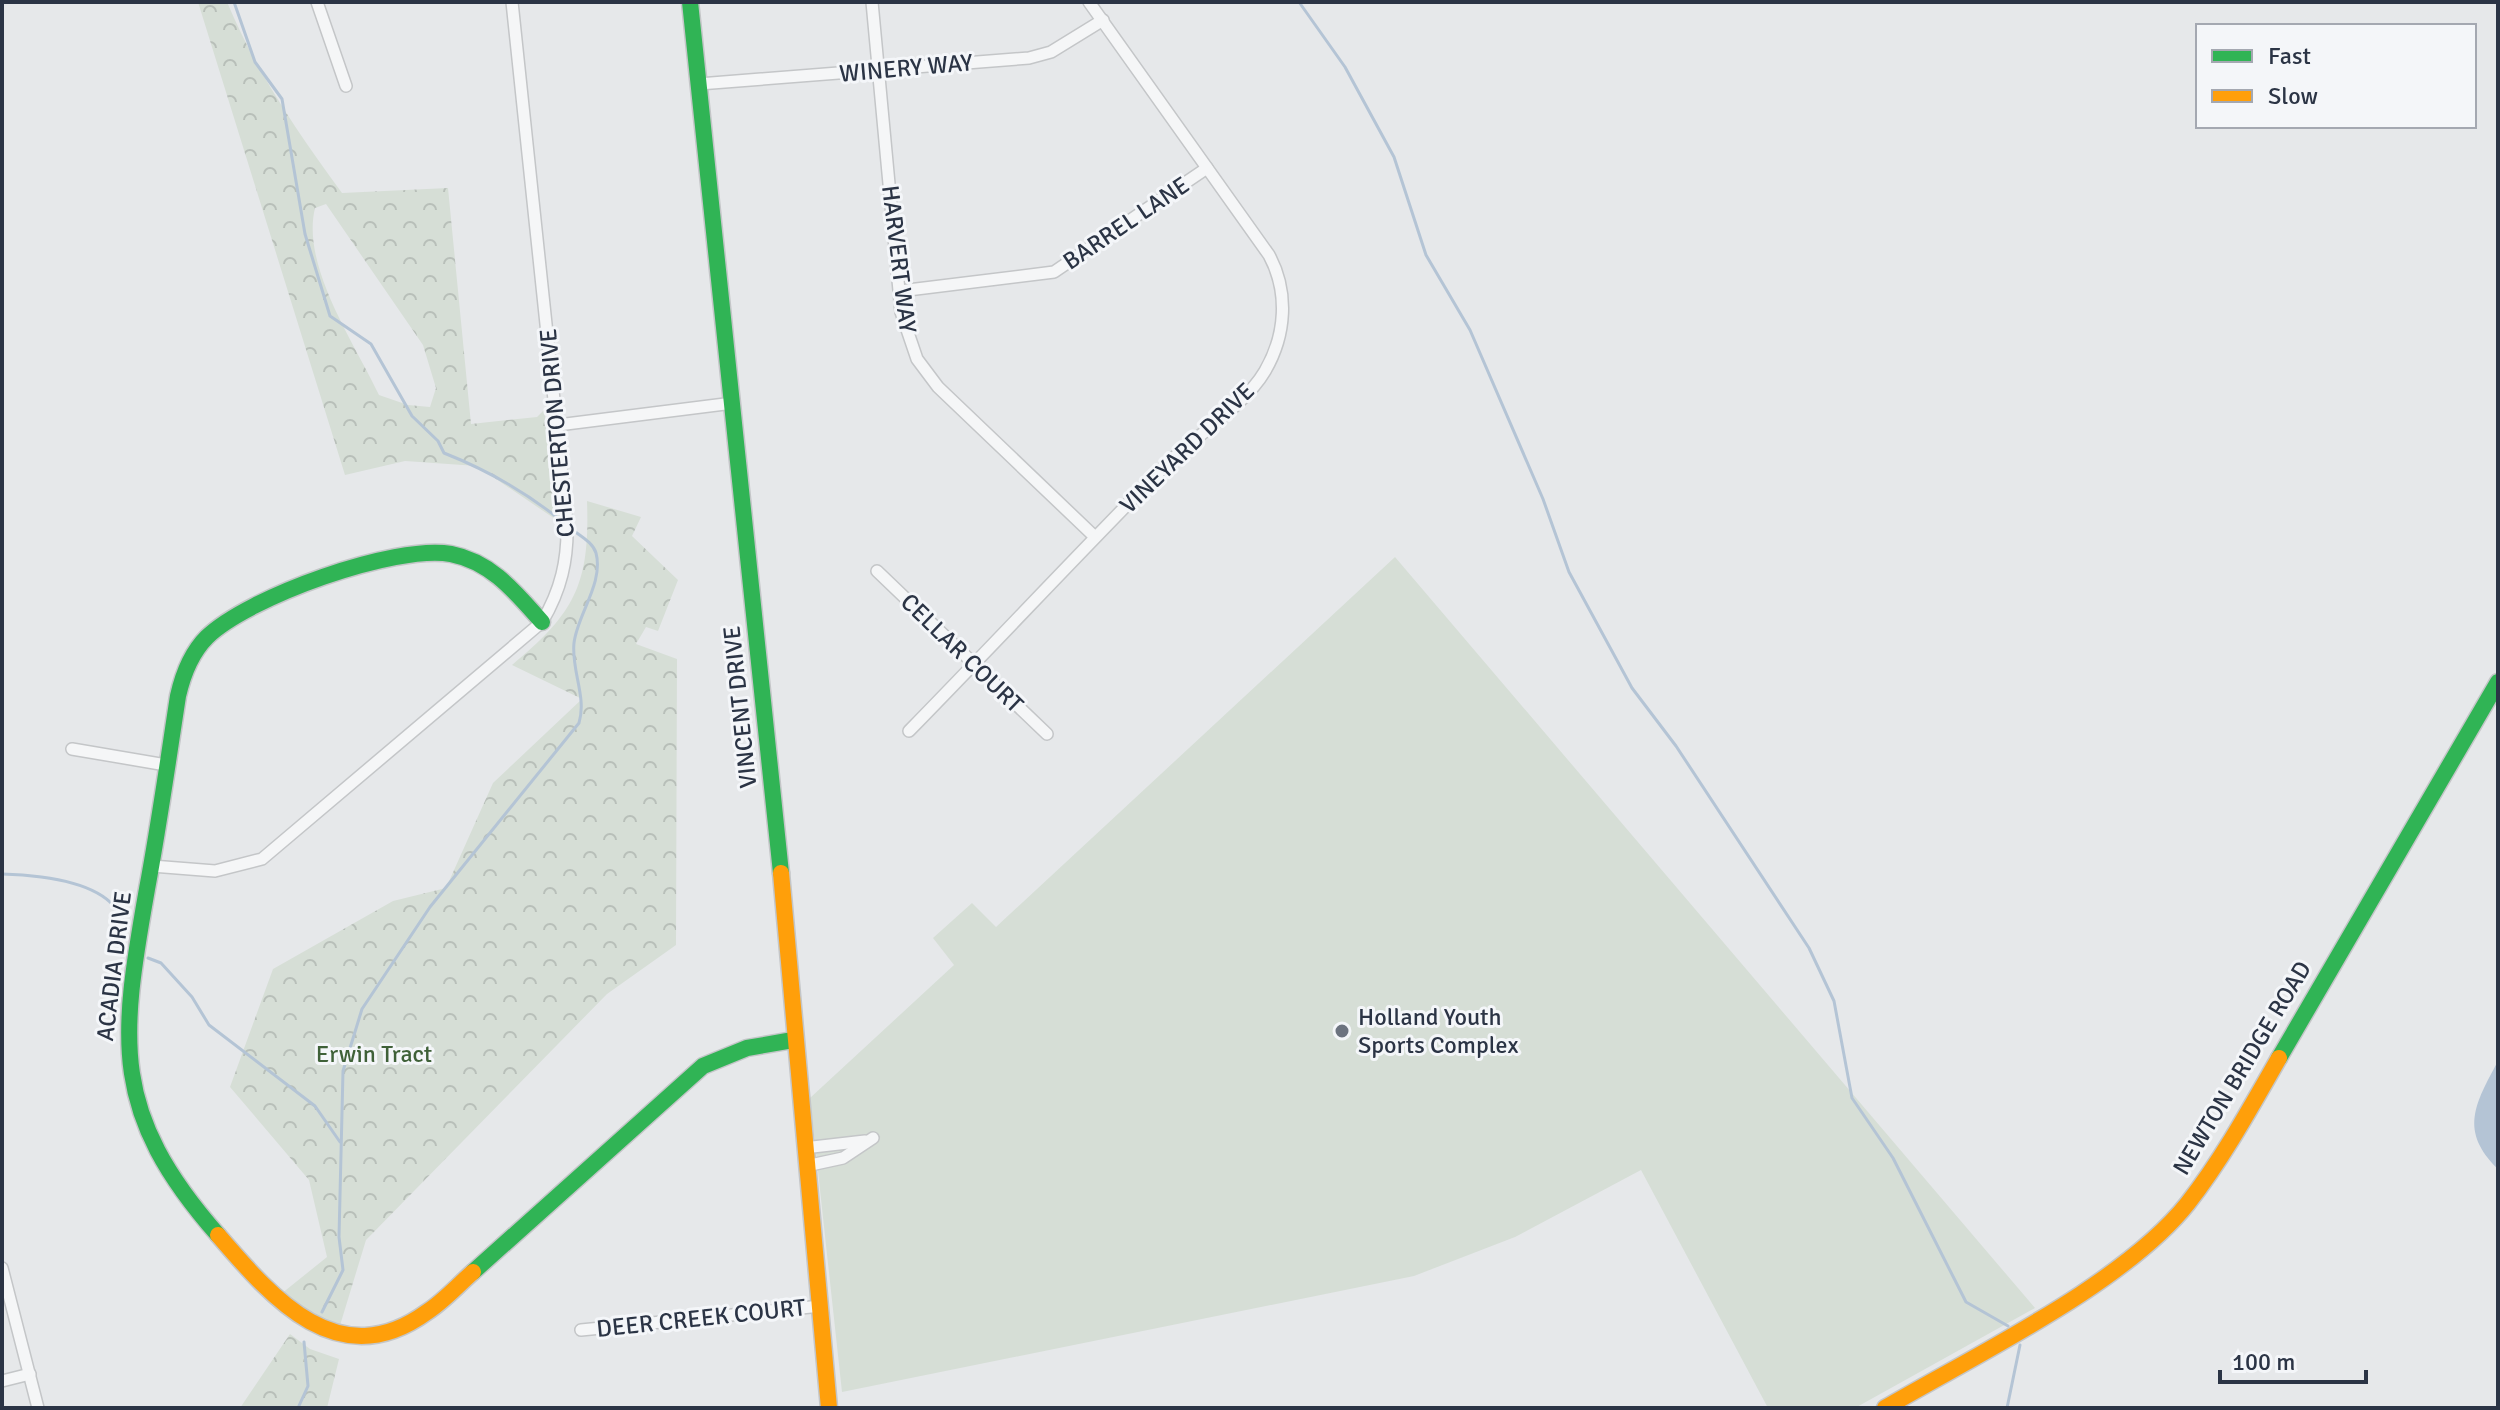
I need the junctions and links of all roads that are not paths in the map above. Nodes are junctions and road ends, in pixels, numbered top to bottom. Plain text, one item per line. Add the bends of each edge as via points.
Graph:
1 (317, 2) edge
2 (512, 2) edge
3 (690, 2) edge
4 (872, 2) edge
5 (1089, 2) edge
6 (1103, 20) junction
7 (878, 71) junction
8 (699, 84) junction
9 (346, 86) dead end
10 (1207, 168) junction
11 (900, 291) junction
12 (733, 403) junction
13 (558, 425) junction
14 (1095, 537) junction
15 (877, 571) dead end
16 (542, 622) junction
17 (973, 665) junction
18 (2498, 682) edge
19 (909, 731) dead end
20 (1047, 734) dead end
21 (72, 749) dead end
22 (166, 765) junction
23 (152, 866) junction
24 (793, 1040) junction
25 (804, 1148) junction
26 (806, 1166) junction
27 (2, 1268) edge
28 (821, 1306) junction
29 (581, 1330) dead end
30 (30, 1374) junction
31 (2, 1381) edge
32 (38, 1408) edge
33 (829, 1408) edge
34 (1885, 1408) edge

1 - 9 street
2 - 13 street, CHESTERTON DRIVE
3 - 8 street, VINCENT DRIVE
4 - 7 street, HARVERT WAY
5 - 6 street, VINEYARD DRIVE
6 - 7 street, WINERY WAY via 1051,52 1029,58
6 - 10 street, VINEYARD DRIVE
7 - 8 street, WINERY WAY
7 - 11 street, HARVERT WAY
8 - 12 street, VINCENT DRIVE
10 - 11 street, BARREL LANE via 1054,272
10 - 14 street, VINEYARD DRIVE via 1275,267 1283,297 1278,341 1250,390
11 - 14 street, HARVERT WAY via 908,338 938,387
12 - 13 street
12 - 24 street, VINCENT DRIVE
13 - 16 street, CHESTERTON DRIVE via 567,555 559,592
14 - 17 street, VINEYARD DRIVE
15 - 17 street, CELLAR COURT
16 - 22 street, ACADIA DRIVE via 489,569 461,555 437,551 395,555 278,597 227,620 197,648 182,680
16 - 23 street, CHESTERTON DRIVE via 262,859 215,871
17 - 19 street, VINEYARD DRIVE
17 - 20 street, CELLAR COURT
18 - 34 street, NEWTON BRIDGE ROAD via 2241,1124 2187,1204 2090,1288
21 - 22 street
22 - 23 street, ACADIA DRIVE
23 - 24 street, ACADIA DRIVE via 127,1028 130,1074 146,1132 181,1190 282,1303 308,1324 333,1334 375,1335 416,1320 703,1066 747,1048
24 - 25 street, VINCENT DRIVE
25 - 26 street, VINCENT DRIVE
25 - 26 street via 873,1138 843,1158
26 - 28 street, VINCENT DRIVE
27 - 30 street
28 - 29 street, DEER CREEK COURT
28 - 33 street, VINCENT DRIVE
30 - 31 street
30 - 32 street

